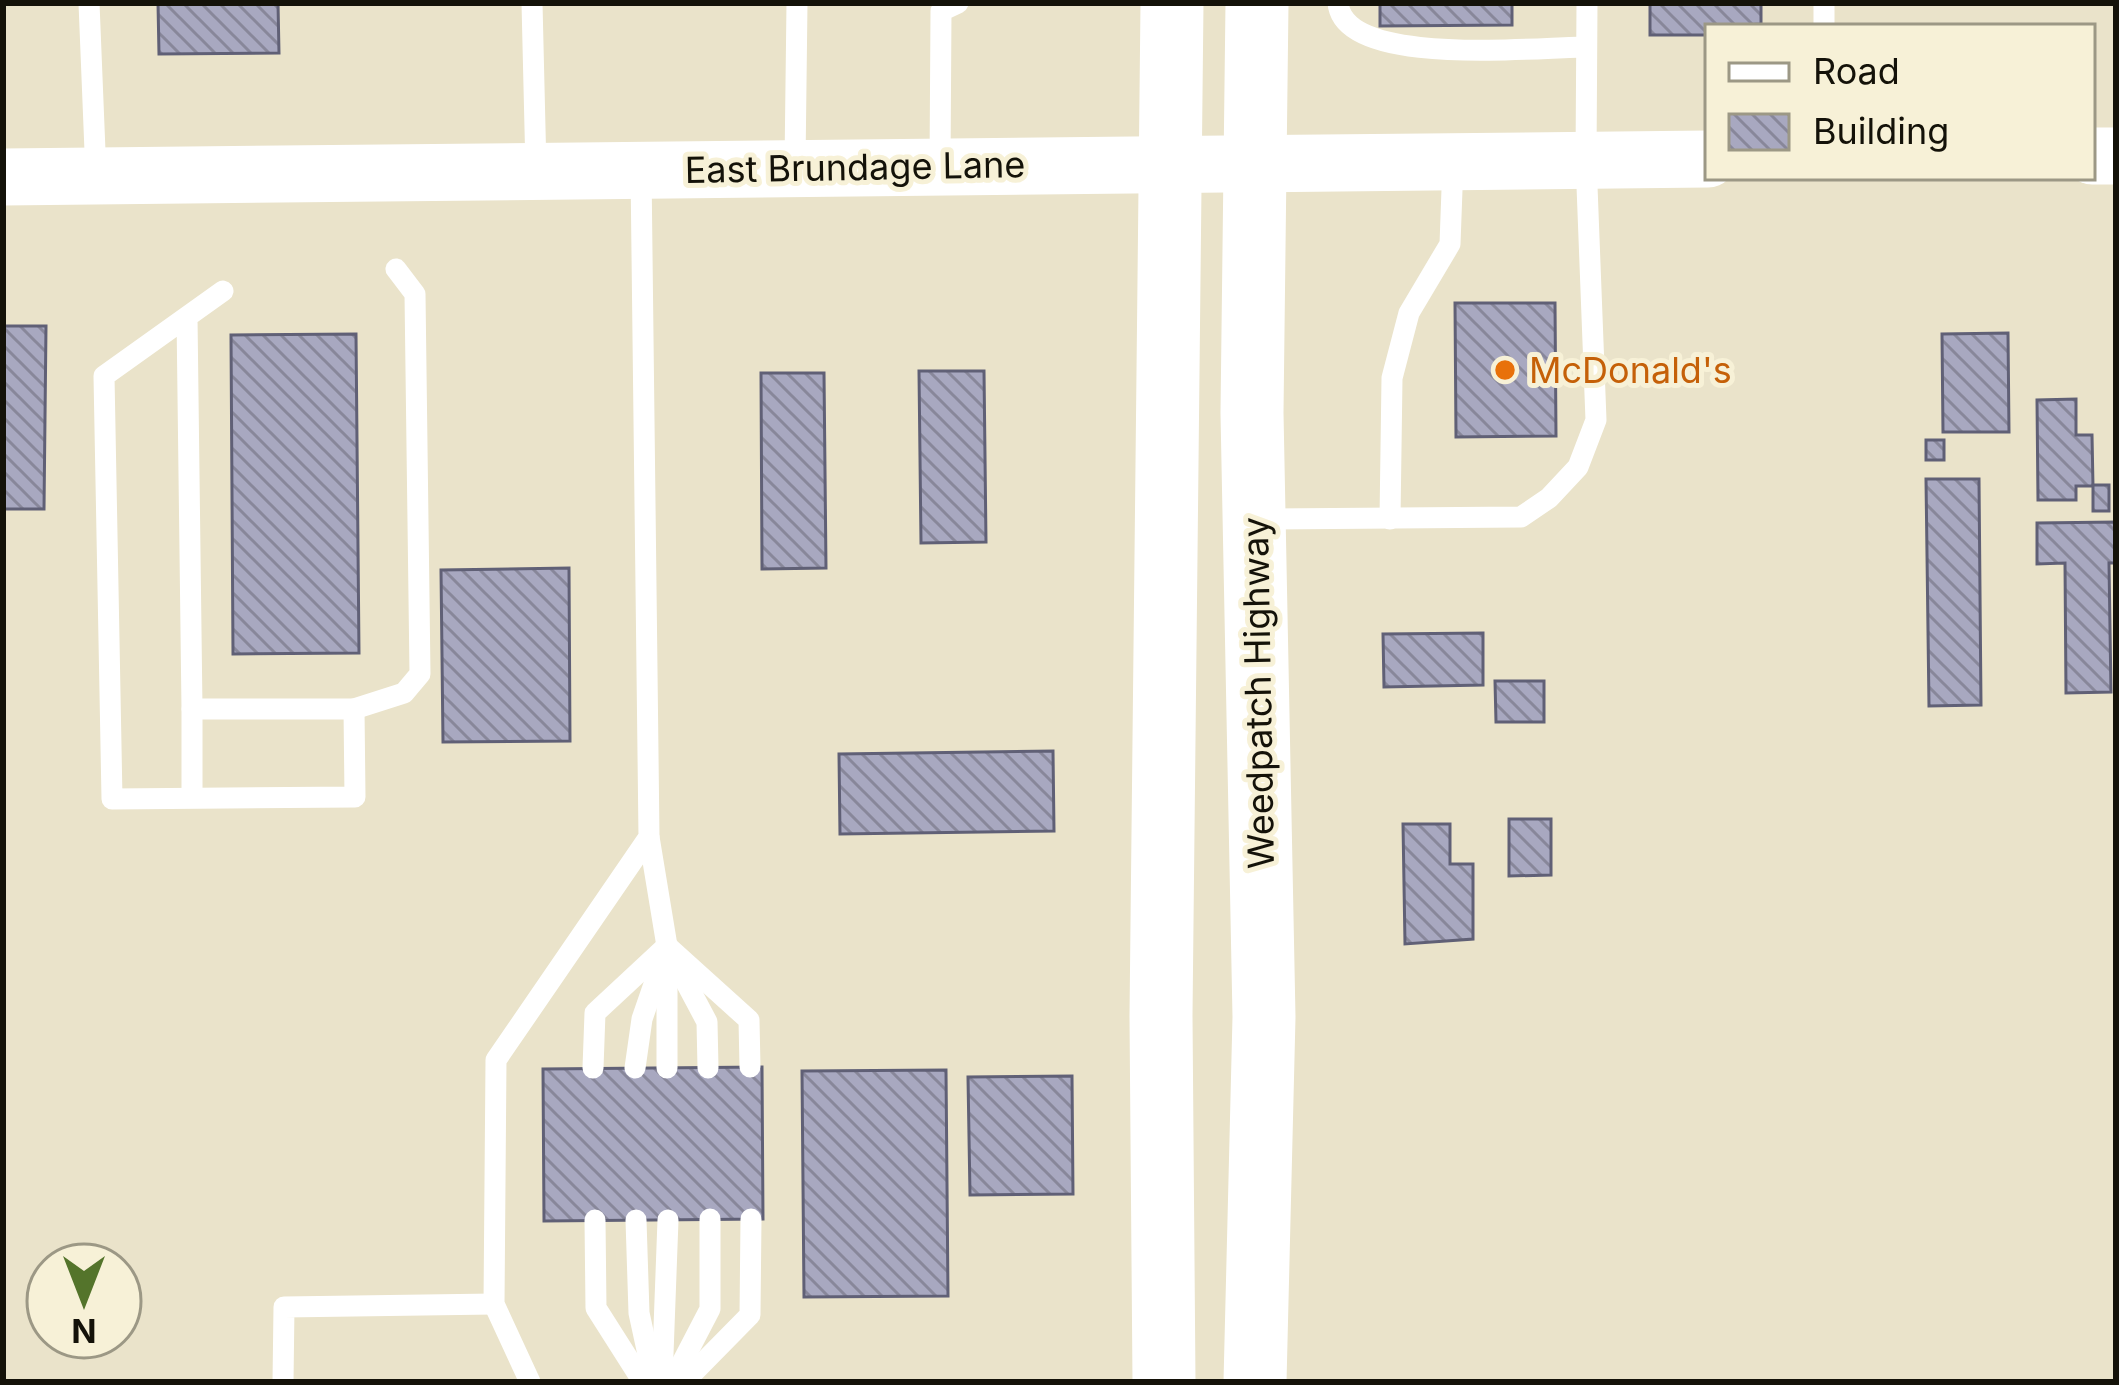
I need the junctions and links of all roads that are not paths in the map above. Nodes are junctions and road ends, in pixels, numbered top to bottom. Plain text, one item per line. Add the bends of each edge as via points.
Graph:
1 (89, 3) edge
2 (532, 3) edge
3 (797, 3) edge
4 (958, 3) edge
5 (1172, 3) edge
6 (1257, 3) edge
7 (1338, 3) edge
8 (1587, 3) edge
9 (1586, 47) junction
10 (1705, 159) edge
11 (1453, 160) junction
12 (1586, 160) junction
13 (1174, 162) junction
14 (1259, 162) junction
15 (940, 166) junction
16 (795, 168) junction
17 (536, 170) junction
18 (641, 170) junction
19 (96, 176) junction
20 (3, 177) edge
21 (396, 269) dead end
22 (223, 291) dead end
23 (188, 316) junction
24 (1256, 519) junction
25 (1390, 519) junction
26 (192, 709) junction
27 (354, 709) junction
28 (192, 797) junction
29 (649, 837) junction
30 (667, 946) junction
31 (750, 1067) dead end
32 (593, 1068) dead end
33 (635, 1068) dead end
34 (667, 1068) dead end
35 (708, 1068) dead end
36 (710, 1219) dead end
37 (751, 1219) dead end
38 (596, 1220) dead end
39 (636, 1220) dead end
40 (668, 1220) dead end
41 (494, 1304) junction
42 (283, 1382) edge
43 (530, 1382) edge
44 (643, 1382) edge
45 (658, 1382) edge
46 (672, 1382) edge
47 (684, 1382) edge
48 (1164, 1382) edge
49 (1255, 1382) edge

1 - 19 lane
2 - 17 lane
3 - 16 lane
4 - 15 lane via 941,11
5 - 13 main road
6 - 14 main road, Weedpatch Highway
7 - 9 lane via 1350,31 1370,41
8 - 9 lane
9 - 12 lane
10 - 12 main road, East Brundage Lane
11 - 12 main road, East Brundage Lane
11 - 14 main road, East Brundage Lane
11 - 25 lane via 1450,244 1409,313 1392,379
12 - 25 lane via 1596,420 1578,467 1520,517
13 - 14 main road, East Brundage Lane
13 - 15 main road, East Brundage Lane
13 - 48 main road
14 - 24 main road, Weedpatch Highway
15 - 16 main road, East Brundage Lane
16 - 18 main road, East Brundage Lane
17 - 18 main road, East Brundage Lane
17 - 19 main road, East Brundage Lane
18 - 29 lane
19 - 20 main road, East Brundage Lane
21 - 27 lane via 415,294 419,674 404,693
22 - 23 lane
23 - 26 lane
23 - 28 lane via 104,376 112,799
24 - 25 lane
24 - 49 main road, Weedpatch Highway via 1264,1018
26 - 27 lane
26 - 28 lane
27 - 28 lane via 355,797
29 - 30 lane
29 - 41 lane via 496,1060
30 - 31 lane via 749,1020
30 - 32 lane via 595,1013
30 - 33 lane
30 - 34 lane
30 - 35 lane via 707,1022
36 - 46 lane via 710,1309
37 - 47 lane via 750,1315
38 - 44 lane via 596,1308
39 - 45 lane via 639,1312
40 - 45 lane
41 - 42 lane via 284,1307
41 - 43 lane

